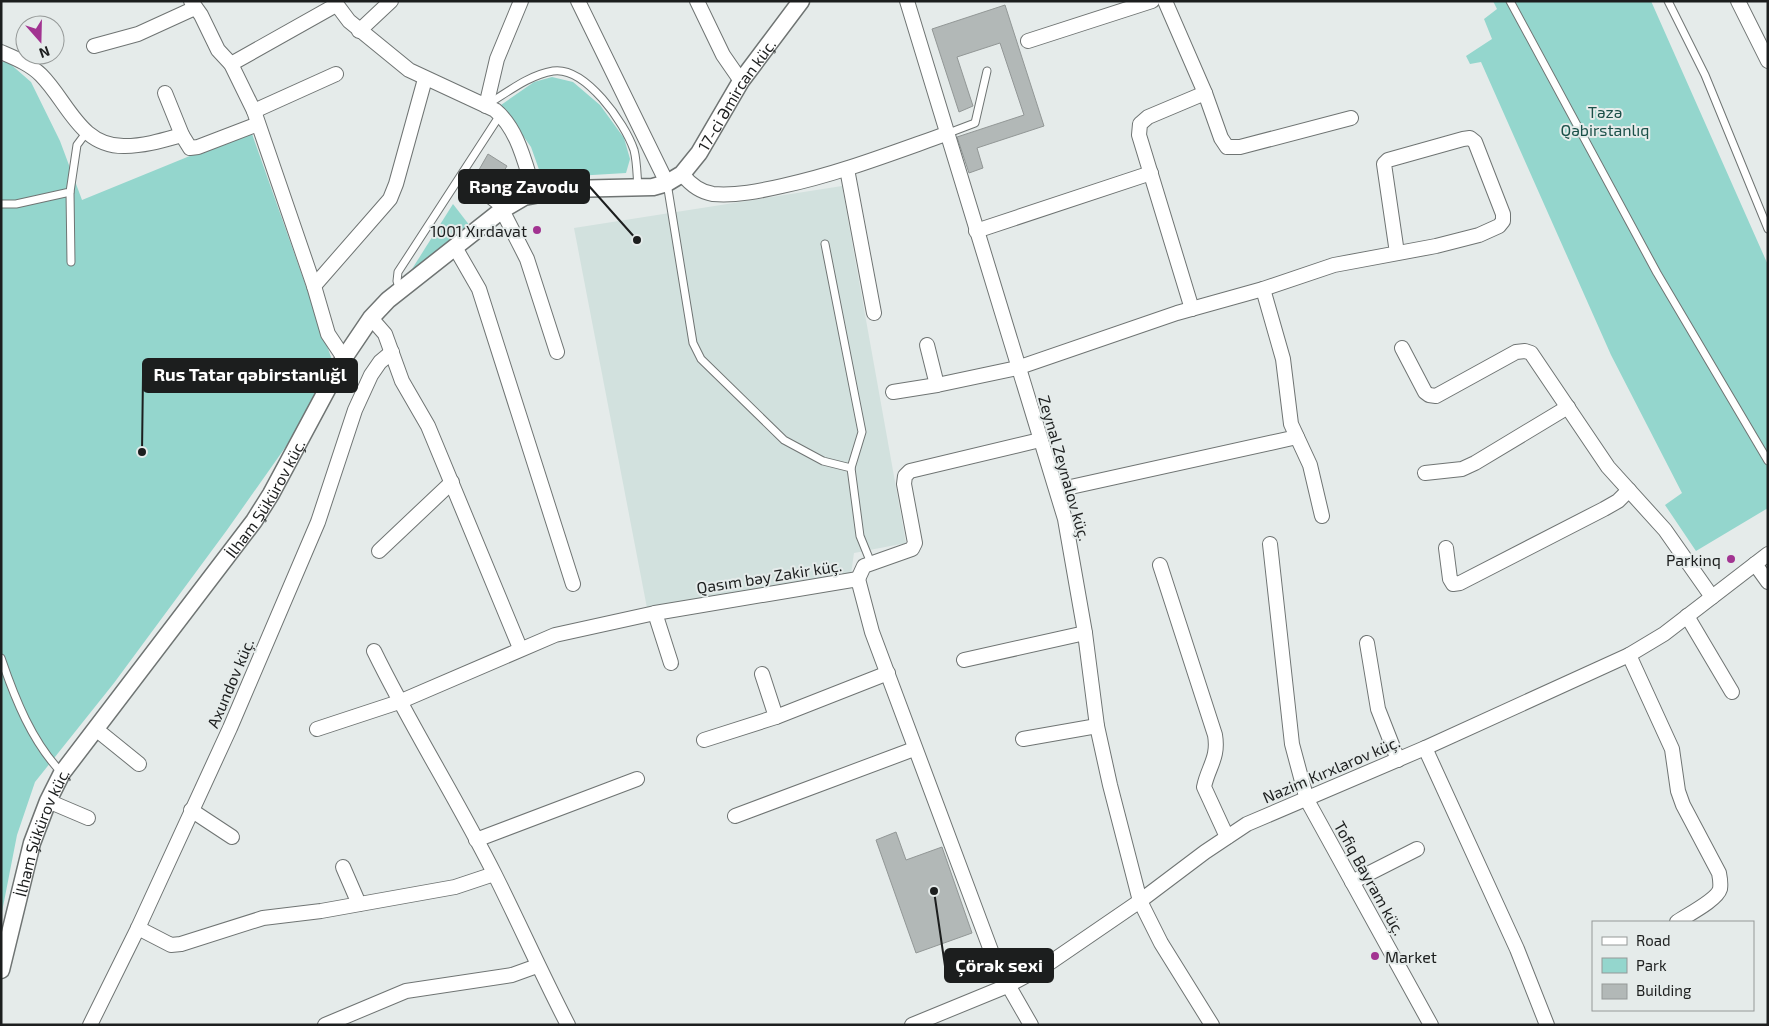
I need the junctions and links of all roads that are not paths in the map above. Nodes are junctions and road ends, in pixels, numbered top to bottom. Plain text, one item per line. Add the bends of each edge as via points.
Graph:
1 (391, 1) edge
2 (521, 1) edge
3 (578, 1) edge
4 (697, 1) edge
5 (801, 1) edge
6 (907, 1) edge
7 (1152, 1) edge
8 (1165, 1) edge
9 (1510, 1) edge
10 (1668, 1) edge
11 (1738, 1) edge
12 (335, 3) edge
13 (193, 4) edge
14 (360, 31) junction
15 (1028, 41) dead end
16 (94, 46) dead end
17 (1, 52) edge
18 (1768, 61) edge
19 (231, 64) junction
20 (987, 71) dead end
21 (336, 74) dead end
22 (426, 79) junction
23 (741, 81) junction
24 (164, 93) dead end
25 (1204, 93) junction
26 (486, 106) junction
27 (501, 114) junction
28 (256, 118) junction
29 (1351, 118) dead end
30 (86, 133) junction
31 (946, 134) junction
32 (182, 135) junction
33 (847, 169) junction
34 (1151, 173) junction
35 (682, 174) junction
36 (667, 183) junction
37 (471, 186) dead end
38 (638, 188) junction
39 (70, 192) junction
40 (535, 194) junction
41 (1, 204) edge
42 (502, 210) junction
43 (1768, 229) edge
44 (976, 231) junction
45 (825, 244) dead end
46 (456, 249) junction
47 (1397, 253) junction
48 (71, 262) dead end
49 (314, 286) junction
50 (1263, 289) junction
51 (400, 291) junction
52 (1192, 309) junction
53 (874, 313) dead end
54 (371, 318) junction
55 (927, 345) dead end
56 (1402, 348) dead end
57 (392, 352) junction
58 (557, 352) dead end
59 (344, 358) junction
60 (1017, 368) junction
61 (937, 386) junction
62 (894, 392) dead end
63 (1568, 407) junction
64 (1297, 437) junction
65 (1040, 440) junction
66 (1768, 461) edge
67 (851, 468) junction
68 (1425, 473) dead end
69 (452, 482) junction
70 (1057, 490) junction
71 (1628, 490) junction
72 (1322, 516) dead end
73 (1270, 544) dead end
74 (1446, 548) dead end
75 (379, 551) dead end
76 (1768, 554) edge
77 (871, 563) junction
78 (1755, 564) junction
79 (1160, 565) dead end
80 (858, 579) junction
81 (1768, 582) edge
82 (574, 584) dead end
83 (1712, 597) junction
84 (655, 613) junction
85 (1686, 616) junction
86 (1085, 633) junction
87 (1367, 643) dead end
88 (520, 648) junction
89 (374, 651) dead end
90 (1629, 655) junction
91 (1, 658) edge
92 (964, 660) dead end
93 (671, 664) dead end
94 (888, 673) junction
95 (762, 674) dead end
96 (1732, 692) dead end
97 (399, 702) junction
98 (776, 717) junction
99 (1097, 726) junction
100 (318, 728) dead end
101 (96, 730) junction
102 (1023, 738) dead end
103 (704, 740) dead end
104 (1425, 748) junction
105 (914, 749) junction
106 (1398, 760) junction
107 (139, 764) dead end
108 (62, 773) junction
109 (637, 779) dead end
110 (1307, 800) junction
111 (48, 801) junction
112 (192, 810) junction
113 (735, 816) dead end
114 (88, 818) dead end
115 (232, 837) dead end
116 (1227, 837) junction
117 (476, 840) junction
118 (1417, 849) dead end
119 (343, 867) dead end
120 (494, 874) junction
121 (1352, 882) junction
122 (1140, 901) junction
123 (359, 904) junction
124 (1678, 921) edge
125 (138, 928) junction
126 (537, 966) junction
127 (1, 970) edge
128 (1007, 986) junction
129 (90, 1025) edge
130 (324, 1025) edge
131 (568, 1025) edge
132 (912, 1025) edge
133 (1031, 1025) edge
134 (1212, 1025) edge
135 (1431, 1025) edge
136 (1547, 1025) edge

1 - 14 street
2 - 26 street via 498,59
3 - 36 street
4 - 23 street via 723,55
5 - 23 street, 17-ci Əmircan küç.
6 - 31 street, Zeynal Zeynalov küç.
7 - 15 street
8 - 25 street
9 - 66 lane via 1657,273
10 - 43 lane via 1705,75
11 - 18 street
12 - 14 street
12 - 19 street
13 - 16 street via 138,34
13 - 19 street via 218,50
14 - 22 street via 409,70
17 - 30 street via 18,58 39,73
19 - 28 street
20 - 31 lane via 975,122
21 - 28 street
22 - 26 street
22 - 49 street via 390,198
23 - 35 street, 17-ci Əmircan küç. via 699,153
24 - 32 street
25 - 29 street via 1227,146 1240,147
25 - 34 street via 1148,117 1140,124 1139,135
26 - 27 street
26 - 38 lane via 541,74 566,71 602,99 626,128 634,152
27 - 40 street via 516,137
27 - 51 lane via 398,272
28 - 32 street via 198,147 190,148
28 - 49 street
30 - 32 street via 110,144 125,146
30 - 39 lane via 77,145
31 - 33 street
31 - 44 street, Zeynal Zeynalov küç.
33 - 35 street via 732,194 700,190
33 - 53 street
34 - 44 street
34 - 52 street
35 - 36 street, 17-ci Əmircan küç.
36 - 38 street, İlham Şükürov küç.
36 - 67 lane via 693,343 701,359 784,440 823,461
37 - 42 lane
38 - 40 street, İlham Şükürov küç. via 567,189
39 - 41 lane via 16,204
39 - 48 lane
40 - 42 street, İlham Şükürov küç.
42 - 46 street, İlham Şükürov küç.
42 - 58 street via 527,259
44 - 60 street, Zeynal Zeynalov küç.
45 - 67 lane via 862,432
46 - 51 street, İlham Şükürov küç.
46 - 82 street via 479,288
47 - 47 street via 1384,164 1388,160 1470,138 1475,142 1503,221 1479,234
47 - 50 street via 1334,265
49 - 59 street via 328,334
50 - 52 street
50 - 64 street via 1283,359 1290,416
51 - 54 street, İlham Şükürov küç.
52 - 60 street
54 - 57 street via 385,334
54 - 59 street, İlham Şükürov küç.
55 - 61 street
56 - 63 street via 1425,392 1436,396 1524,350 1530,353
57 - 69 street via 402,381 428,426
57 - 112 street, Axundov küç. via 370,375 318,522
59 - 101 street, İlham Şükürov küç. via 254,521
60 - 61 street
60 - 65 street, Zeynal Zeynalov küç.
61 - 62 street
63 - 68 street via 1462,469
63 - 71 street via 1608,467
64 - 70 street
64 - 72 street via 1310,465
65 - 70 street, Zeynal Zeynalov küç.
65 - 77 street via 910,471 904,484 915,543 912,549
67 - 77 lane via 860,536
69 - 75 street
69 - 88 street
70 - 86 street, Zeynal Zeynalov küç.
71 - 74 street via 1618,501 1460,583 1453,584 1450,579
71 - 83 street via 1665,530
73 - 110 street, Tofiq Bayram küç. via 1292,744
76 - 78 street, Nazim Kırxlarov küç.
77 - 80 street via 864,566
78 - 81 street
78 - 83 street, Nazim Kırxlarov küç.
79 - 116 street via 1217,746 1204,787
80 - 84 street, Qasım bəy Zakir küç.
80 - 94 street, Qasım bəy Zakir küç. via 872,632
83 - 85 street, Nazim Kırxlarov küç.
84 - 88 street, Qasım bəy Zakir küç. via 578,628
84 - 93 street
85 - 90 street, Nazim Kırxlarov küç.
85 - 96 street
86 - 92 street
86 - 99 street, Zeynal Zeynalov küç.
87 - 106 street via 1378,709
88 - 97 street, Qasım bəy Zakir küç.
89 - 97 street
90 - 104 street, Nazim Kırxlarov küç.
90 - 124 street via 1669,741 1683,805 1721,882 1720,890 1713,898
91 - 108 lane via 11,689 45,754
94 - 98 street
94 - 105 street, Qasım bəy Zakir küç.
95 - 98 street
97 - 100 street, Qasım bəy Zakir küç.
97 - 117 street
98 - 103 street
99 - 102 street
99 - 122 street, Zeynal Zeynalov küç.
101 - 107 street
101 - 108 street, İlham Şükürov küç.
104 - 106 street, Nazim Kırxlarov küç.
104 - 136 street via 1517,949
105 - 113 street
105 - 128 street, Qasım bəy Zakir küç.
106 - 110 street, Nazim Kırxlarov küç.
108 - 111 street, İlham Şükürov küç.
109 - 117 street
110 - 116 street, Nazim Kırxlarov küç. via 1247,824
110 - 121 street, Tofiq Bayram küç.
111 - 114 street
111 - 127 street, İlham Şükürov küç. via 32,843
112 - 115 street
112 - 125 street, Axundov küç.
116 - 122 street, Nazim Kırxlarov küç.
117 - 120 street
118 - 121 street
119 - 123 street
120 - 123 street via 455,887
120 - 126 street
121 - 135 street, Tofiq Bayram küç.
122 - 128 street, Nazim Kırxlarov küç. via 1048,964
122 - 134 street, Zeynal Zeynalov küç. via 1161,943
123 - 125 street via 263,918 171,945
125 - 129 street, Axundov küç.
126 - 130 street via 512,975 406,991
126 - 131 street
128 - 132 street, Nazim Kırxlarov küç.
128 - 133 street, Qasım bəy Zakir küç.

